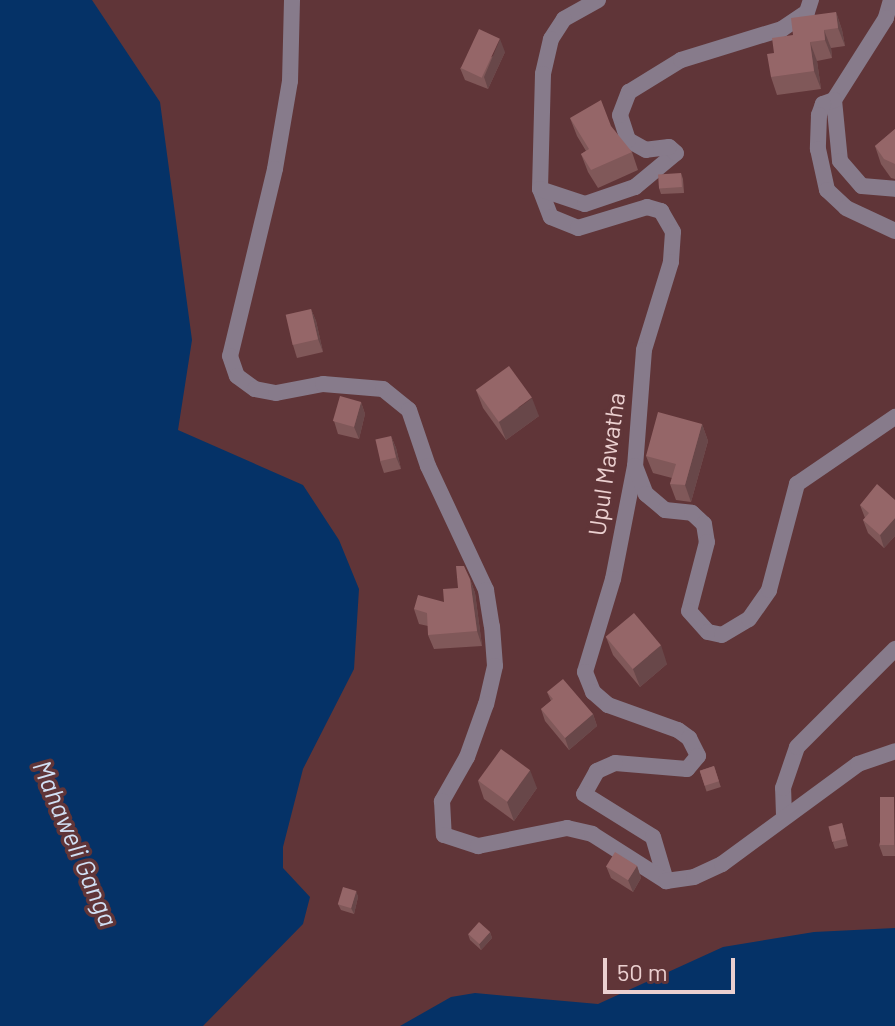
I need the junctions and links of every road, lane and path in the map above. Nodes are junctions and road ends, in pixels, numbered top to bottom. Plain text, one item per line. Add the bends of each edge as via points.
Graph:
1 (292, 0) edge
2 (598, 0) edge
3 (811, 0) edge
4 (891, 0) edge
5 (834, 100) junction
6 (540, 189) junction
7 (895, 189) edge
8 (895, 231) edge
9 (895, 417) edge
10 (635, 466) junction
11 (895, 649) edge
12 (895, 751) edge
13 (784, 815) junction
14 (666, 881) junction

1 - 14 street via 290,81 275,169 230,356 237,376 255,389 276,393 323,384 383,389 409,410 428,466 486,590 493,639 495,666 486,704 467,757 442,801 444,835 478,846 567,828 592,834
2 - 6 street via 564,19 551,39 543,74
3 - 6 street via 807,12 782,29 681,60 629,92 620,115 628,140 646,150 669,147 676,153 635,187 585,204
4 - 5 street via 886,18
5 - 7 street via 840,161 862,186
5 - 8 street via 823,104 819,115 818,149 827,190 846,208
6 - 10 street, Upul Mawatha via 551,217 578,228 647,207 661,211 673,232 671,262 644,350
9 - 10 street via 797,484 769,590 749,619 722,635 708,632 689,611 707,542 704,524 692,513 665,510 646,494
10 - 14 street, Upul Mawatha via 613,579 585,672 593,692 608,705 678,730 698,756 687,769 615,763 597,771 584,794 593,804 640,824 653,837
11 - 13 street via 797,747 783,788
12 - 13 street via 858,764
13 - 14 street via 722,864 694,877

